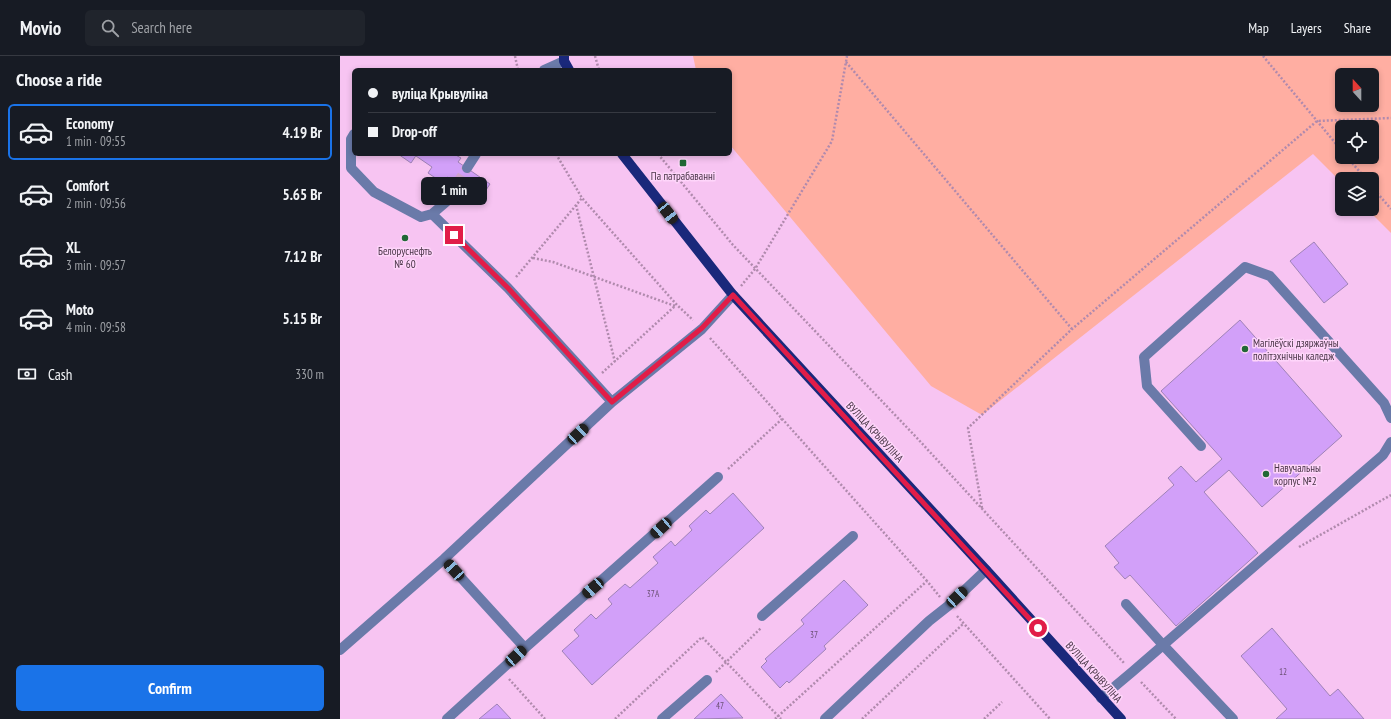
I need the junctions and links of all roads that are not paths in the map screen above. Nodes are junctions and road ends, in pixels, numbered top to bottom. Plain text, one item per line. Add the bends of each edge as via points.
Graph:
1 (564, 58) edge
2 (547, 68) edge
3 (568, 68) edge
4 (352, 137) edge
5 (475, 156) edge
6 (624, 156) edge
7 (467, 168) tunnel mouth
8 (457, 184) tunnel mouth
9 (432, 214) junction
10 (733, 295) junction
11 (612, 402) junction
12 (1391, 418) edge
13 (1391, 442) edge
14 (1201, 446) dead end
15 (718, 477) road end
16 (853, 536) dead end
17 (444, 559) junction
18 (986, 570) junction
19 (1126, 604) dead end
20 (762, 616) road end
21 (1163, 645) junction
22 (524, 648) junction
23 (340, 650) edge
24 (707, 680) road end
25 (1101, 698) junction
26 (447, 719) edge
27 (662, 719) edge
28 (825, 719) edge
29 (1120, 719) edge
30 (1234, 719) edge

1 - 2 street
1 - 3 main road
4 - 9 street via 350,168 374,192 421,217
5 - 7 street
6 - 10 main road, ВУЛІЦА КРЫВУЛІНА
8 - 9 street via 446,202
9 - 11 street via 508,288
10 - 11 street via 702,328
10 - 18 main road, ВУЛІЦА КРЫВУЛІНА
11 - 17 street
12 - 14 street via 1384,403 1270,276 1244,267 1144,357 1147,386
13 - 21 street via 1383,455
15 - 22 street
16 - 20 street
17 - 22 street
17 - 23 street
18 - 25 main road, ВУЛІЦА КРЫВУЛІНА
18 - 28 street
19 - 21 street
21 - 25 street
21 - 30 street
22 - 26 street
24 - 27 street
25 - 29 main road, ВУЛІЦА КРЫВУЛІНА

